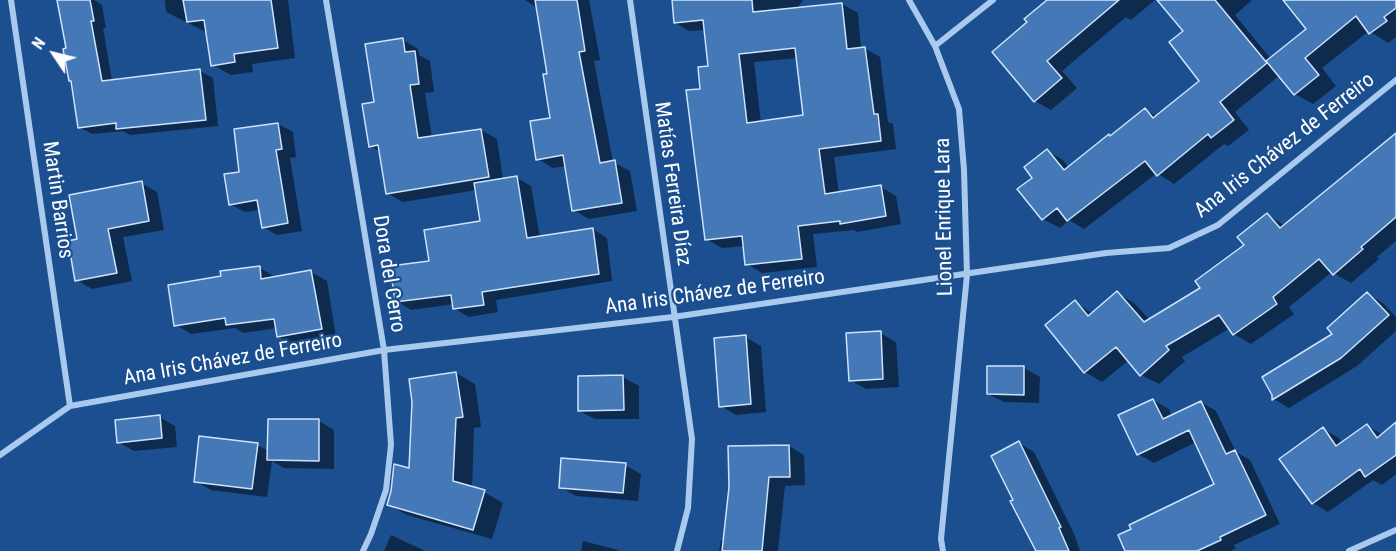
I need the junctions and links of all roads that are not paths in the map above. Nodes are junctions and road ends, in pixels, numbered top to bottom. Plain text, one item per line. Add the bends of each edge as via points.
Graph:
1 (11, 0) edge
2 (326, 0) edge
3 (630, 0) edge
4 (909, 0) edge
5 (993, 0) edge
6 (935, 46) junction
7 (1396, 80) edge
8 (967, 275) junction
9 (674, 317) junction
10 (384, 351) junction
11 (70, 406) junction
12 (0, 455) edge
13 (1396, 530) edge
14 (363, 551) edge
15 (677, 551) edge
16 (943, 551) edge
17 (1348, 551) edge

1 - 11 street, Martin Barrios
2 - 10 street, Dora del Cerro
3 - 9 street, Matías Ferreira Díaz
4 - 6 street, Lionel Enrique Lara
5 - 6 street
6 - 8 street, Lionel Enrique Lara via 959,109
7 - 8 street, Ana Iris Chávez de Ferreiro via 1218,225 1169,248 1106,253
8 - 9 street, Ana Iris Chávez de Ferreiro
8 - 16 street, Lionel Enrique Lara via 941,539
9 - 10 street, Ana Iris Chávez de Ferreiro
9 - 15 street, Matías Ferreira Díaz via 692,439 688,508
10 - 11 street, Ana Iris Chávez de Ferreiro
10 - 14 street, Dora del Cerro via 391,445 386,490
11 - 12 street, Ana Iris Chávez de Ferreiro
13 - 17 street

